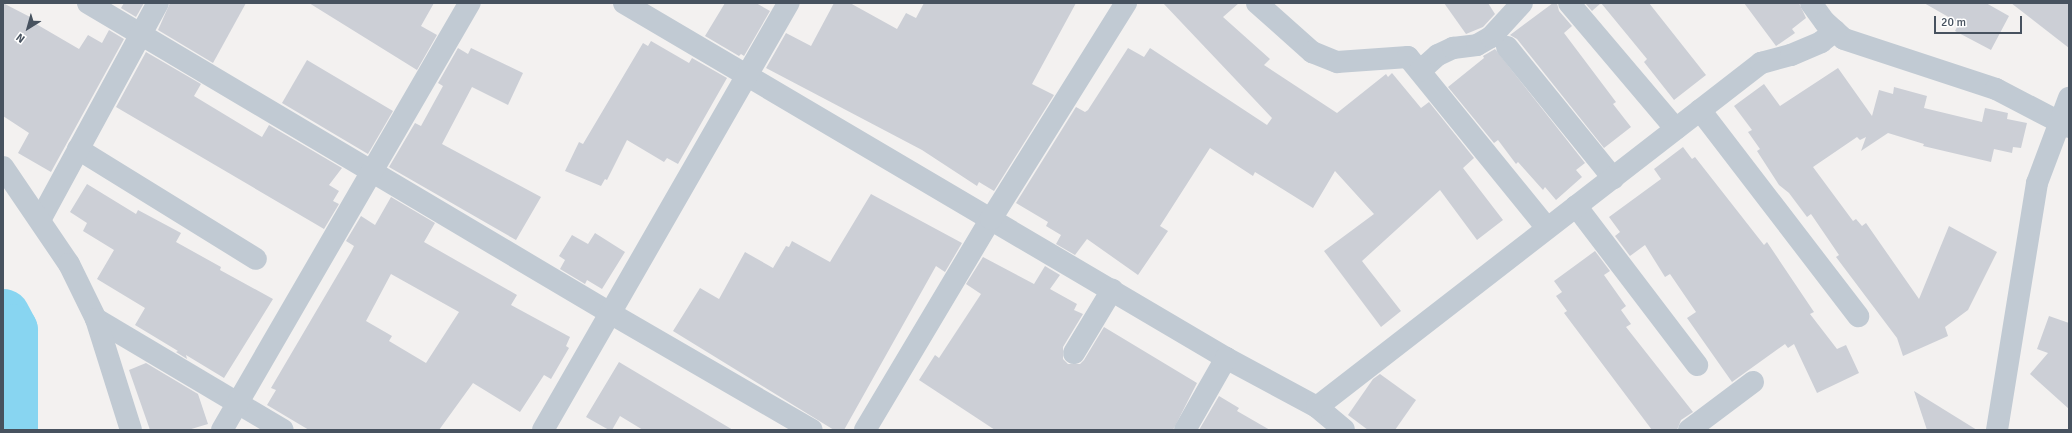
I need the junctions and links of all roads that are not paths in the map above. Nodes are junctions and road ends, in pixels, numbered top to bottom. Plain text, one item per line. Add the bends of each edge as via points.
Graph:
1 (88, 3) edge
2 (158, 3) edge
3 (470, 3) edge
4 (624, 3) edge
5 (789, 3) edge
6 (1126, 3) edge
7 (1257, 3) edge
8 (1522, 3) edge
9 (1569, 3) edge
10 (1811, 3) edge
11 (1835, 31) junction
12 (141, 34) junction
13 (1507, 47) dead end
14 (1420, 71) junction
15 (746, 76) junction
16 (2069, 98) edge
17 (1700, 110) junction
18 (2064, 125) edge
19 (1676, 129) junction
20 (78, 149) junction
21 (3, 167) edge
22 (372, 172) junction
23 (1613, 178) junction
24 (1576, 206) junction
25 (991, 219) junction
26 (40, 220) junction
27 (1547, 228) junction
28 (256, 259) dead end
29 (1112, 290) junction
30 (610, 313) junction
31 (1858, 316) dead end
32 (96, 319) junction
33 (1074, 353) dead end
34 (1226, 358) junction
35 (1698, 365) dead end
36 (1753, 382) dead end
37 (237, 403) junction
38 (1317, 407) junction
39 (131, 430) edge
40 (222, 430) edge
41 (283, 430) edge
42 (543, 430) edge
43 (812, 430) edge
44 (866, 430) edge
45 (1185, 430) edge
46 (1344, 430) edge
47 (1689, 430) edge
48 (1997, 430) edge

1 - 12 street
2 - 12 street
3 - 22 street
4 - 15 street
5 - 15 street
6 - 25 street
7 - 14 street via 1312,52 1337,62 1408,57
8 - 14 street via 1491,37 1478,45 1453,48 1438,55
9 - 19 street
10 - 11 street
11 - 17 street via 1821,42 1797,53 1761,63
11 - 18 street via 1859,46 1996,89
12 - 20 street
12 - 22 street
13 - 23 street
14 - 27 street
15 - 25 street
15 - 30 street
16 - 18 street
17 - 19 street
17 - 31 street
18 - 48 street via 2036,183
19 - 23 street
20 - 26 street
20 - 28 street
21 - 26 street
22 - 30 street
22 - 37 street
23 - 24 street
24 - 27 street
24 - 35 street
25 - 29 street
25 - 44 street
26 - 32 street via 69,264
27 - 38 street
29 - 33 street
29 - 34 street
30 - 42 street
30 - 43 street
32 - 37 street
32 - 39 street
34 - 38 street
34 - 45 street
36 - 47 street
37 - 40 street
37 - 41 street
38 - 46 street

